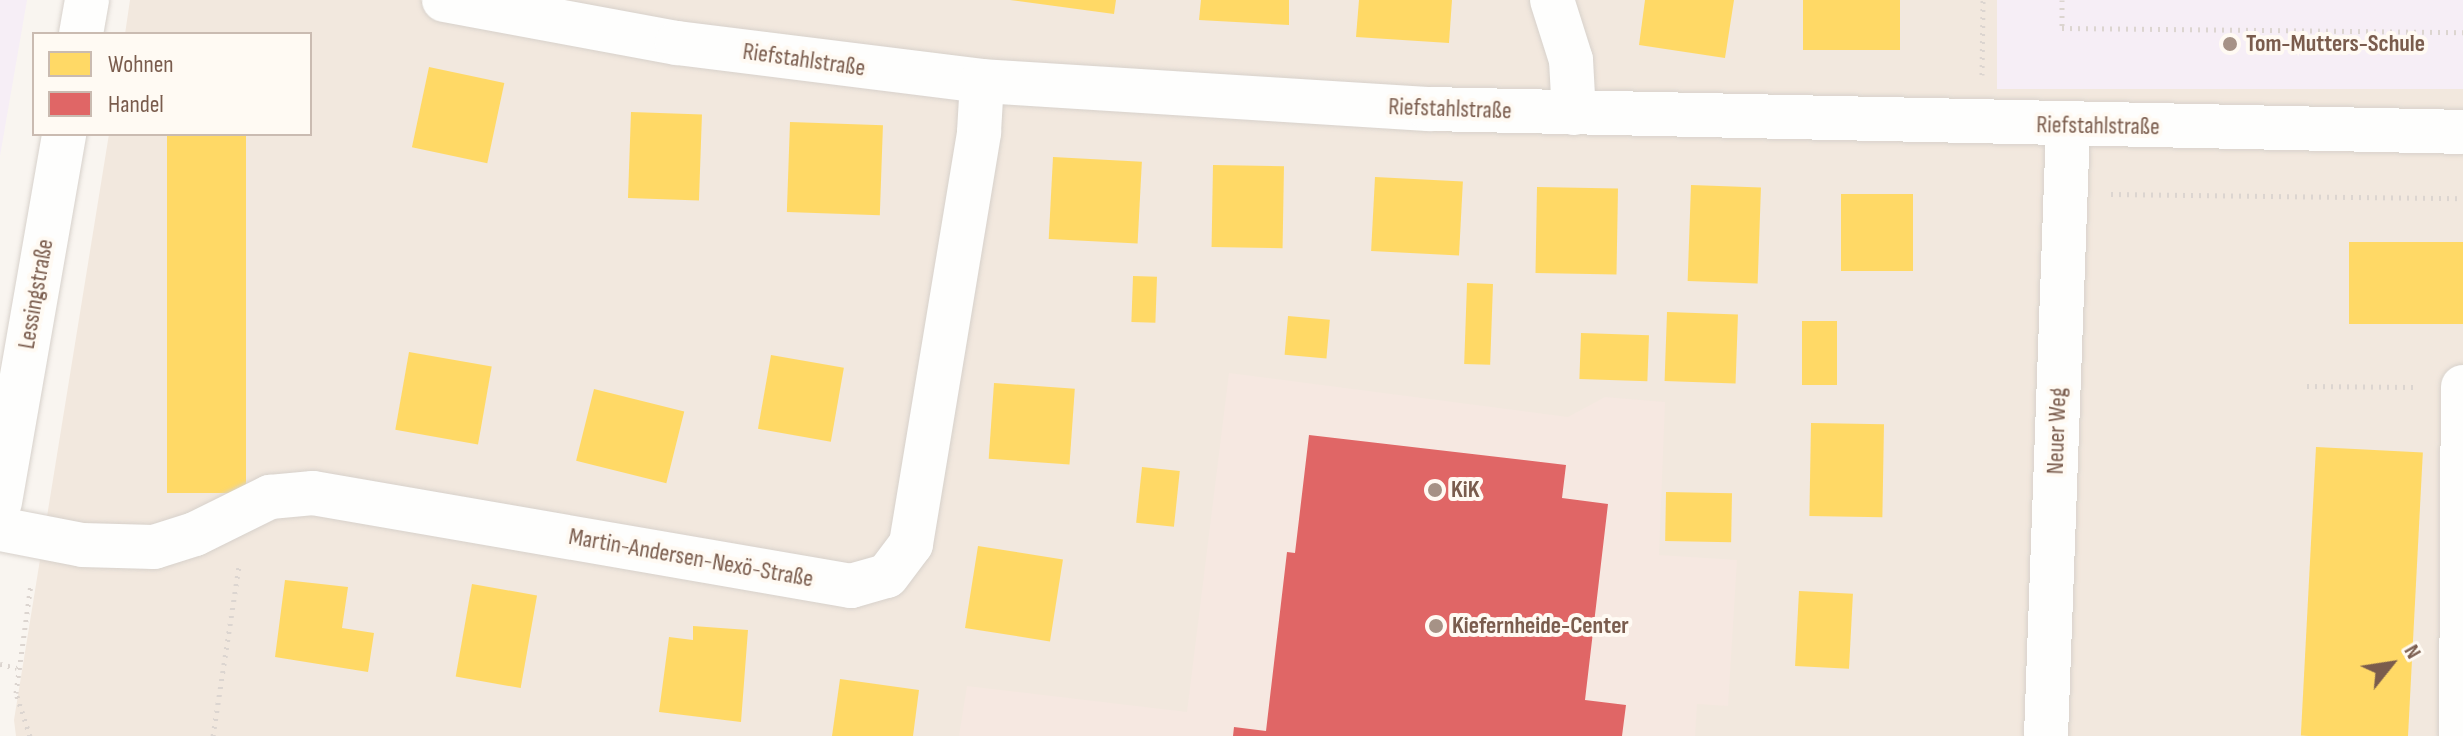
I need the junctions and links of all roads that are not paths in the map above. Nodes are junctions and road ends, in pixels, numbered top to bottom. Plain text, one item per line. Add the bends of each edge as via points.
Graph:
1 (87, 0) edge
2 (444, 0) edge
3 (1552, 0) edge
4 (81, 32) edge
5 (982, 81) junction
6 (1574, 113) junction
7 (2068, 126) junction
8 (2463, 132) edge
9 (64, 136) edge
10 (2463, 387) edge
11 (0, 502) edge
12 (0, 529) edge
13 (2046, 736) edge
14 (2461, 736) edge

1 - 4 street
2 - 5 street, Riefstahlstraße via 677,43
3 - 6 street via 1571,60
5 - 6 street, Riefstahlstraße
5 - 12 street, Martin-Andersen-Nexö-Straße via 979,132 911,544 887,576 851,586 313,493 270,497 154,547 82,545
6 - 7 street, Riefstahlstraße
7 - 8 street, Riefstahlstraße
7 - 13 street, Neuer Weg
9 - 11 street, Lessingstraße
10 - 14 street

